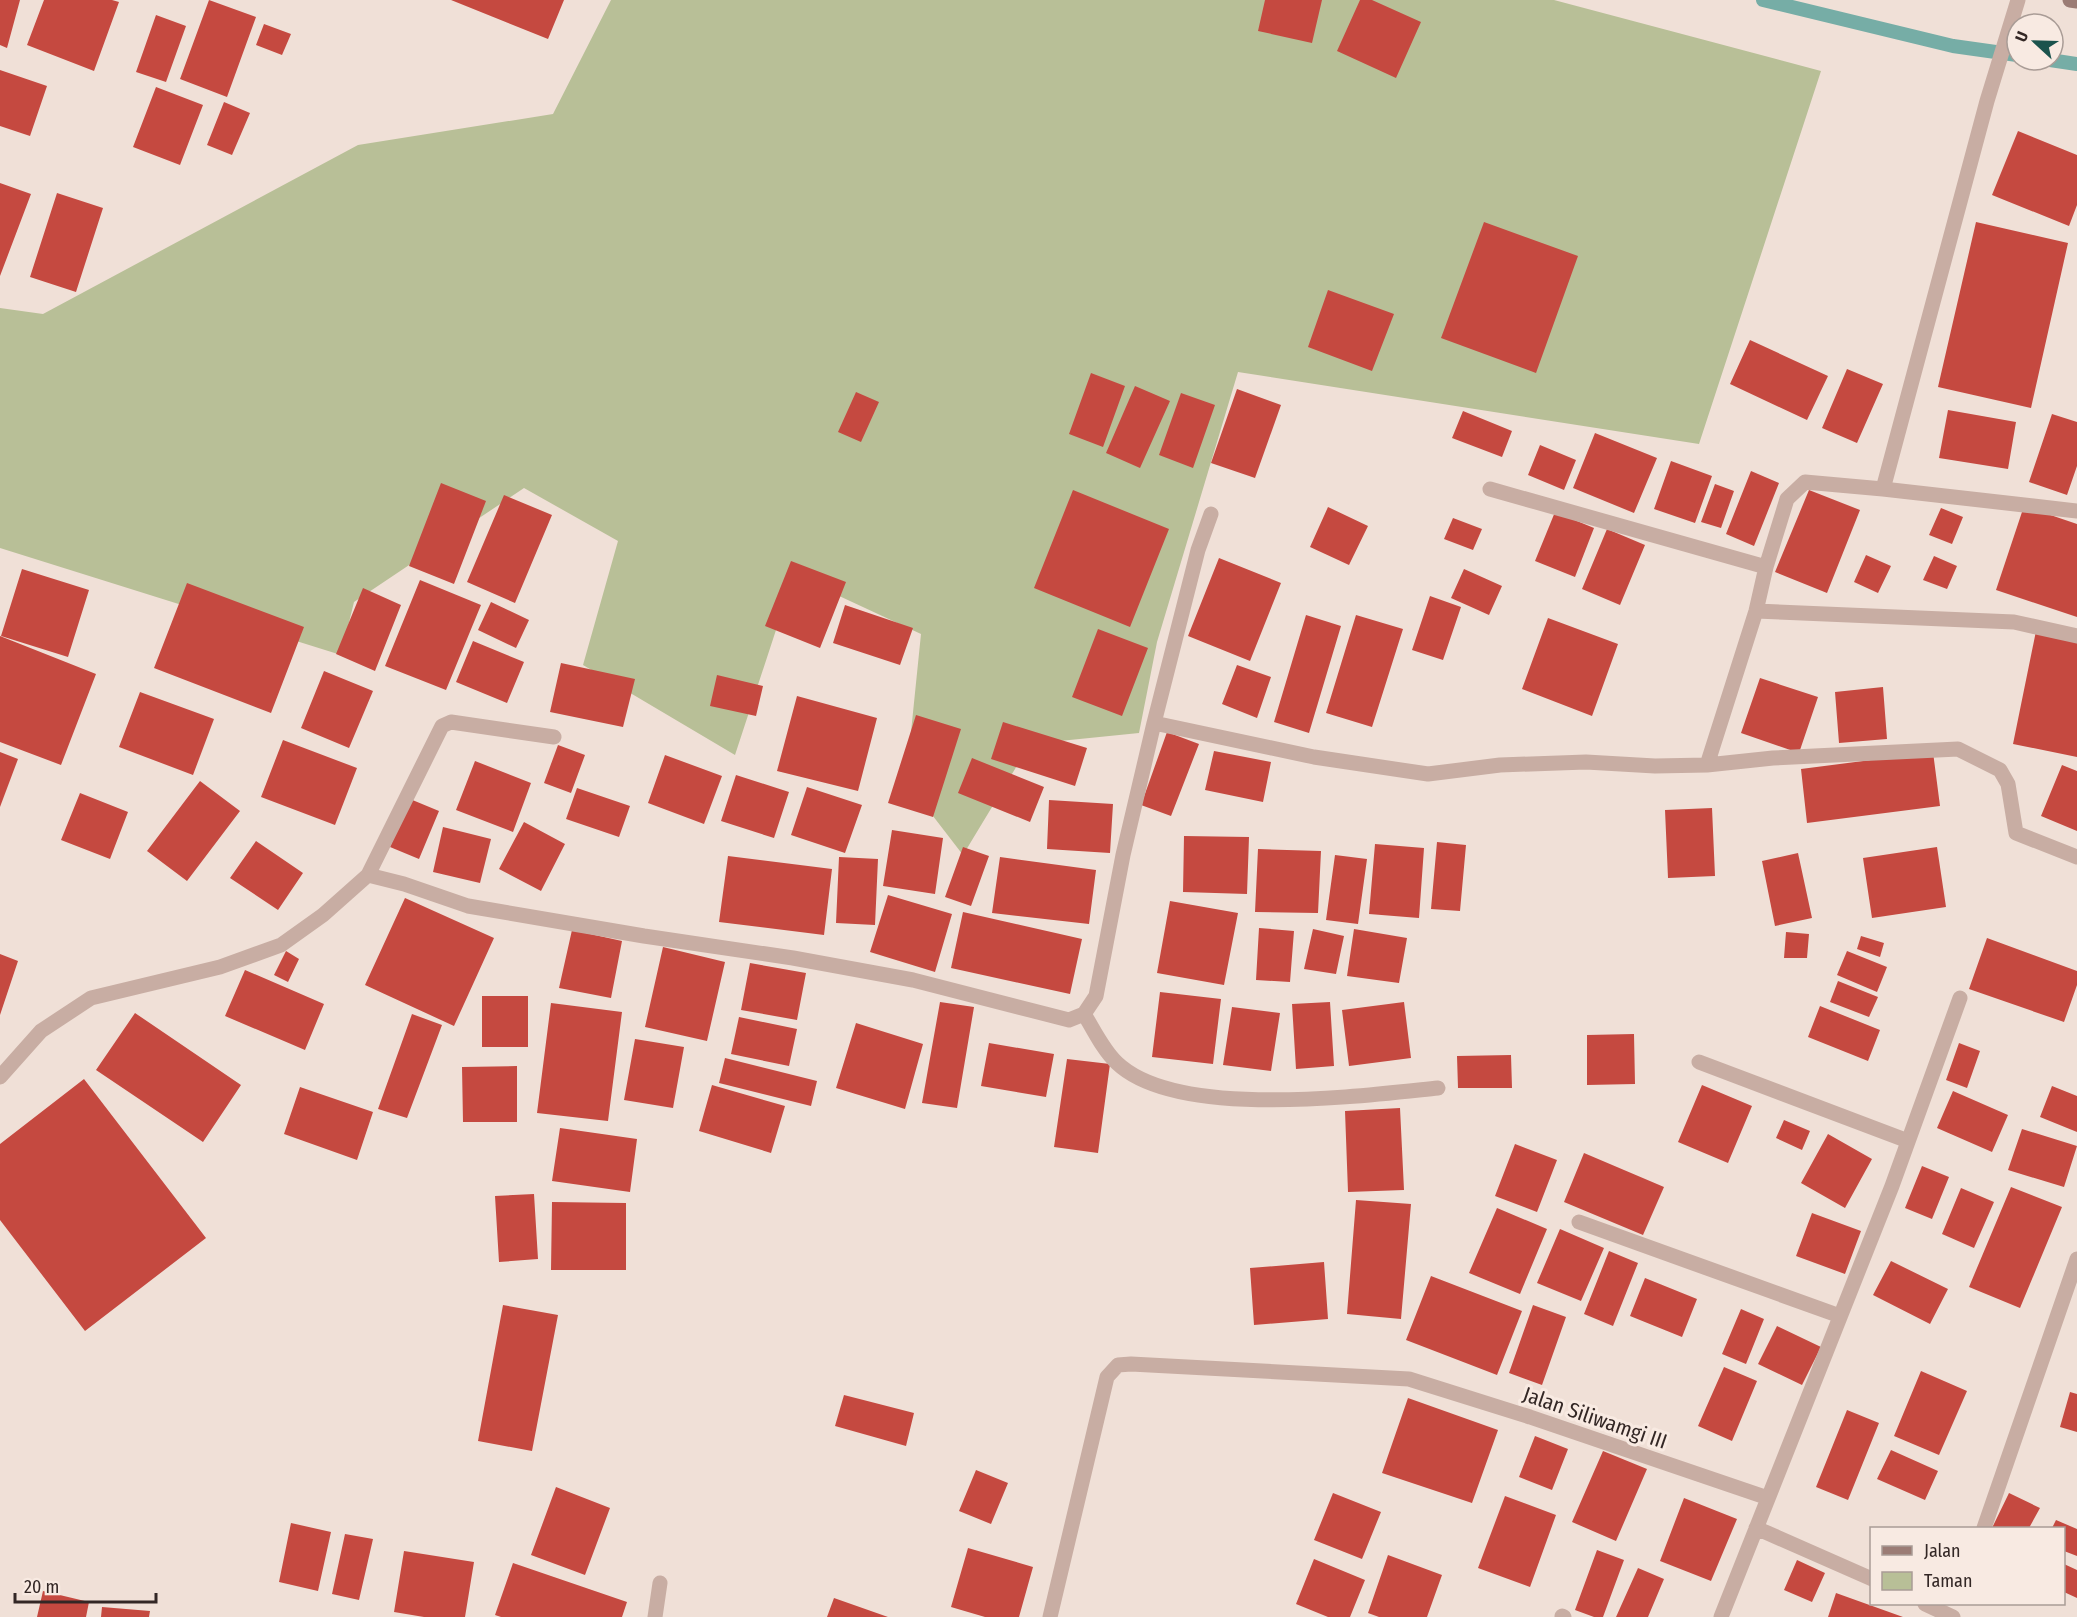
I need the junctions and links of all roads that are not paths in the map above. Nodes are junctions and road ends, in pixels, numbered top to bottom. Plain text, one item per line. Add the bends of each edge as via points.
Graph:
1 (2018, 0) edge
2 (2070, 0) edge
3 (2077, 1) edge
4 (1490, 489) dead end
5 (1883, 489) junction
6 (2077, 511) edge
7 (1211, 514) dead end
8 (1766, 567) junction
9 (1756, 611) junction
10 (2077, 636) edge
11 (1154, 723) junction
12 (554, 737) dead end
13 (1707, 765) junction
14 (2077, 856) edge
15 (368, 875) junction
16 (1960, 999) dead end
17 (1084, 1014) junction
18 (1699, 1062) dead end
19 (0, 1077) edge
20 (1438, 1088) dead end
21 (1908, 1141) junction
22 (1579, 1222) dead end
23 (2077, 1259) edge
24 (1840, 1316) junction
25 (1768, 1498) junction
26 (1984, 1527) edge
27 (1756, 1528) junction
28 (1870, 1578) edge
29 (660, 1583) dead end
30 (1929, 1605) edge
31 (1955, 1613) edge
32 (655, 1617) edge
33 (1050, 1617) edge
34 (1721, 1617) edge

1 - 5 street via 1987,101
2 - 3 main road
4 - 8 street
5 - 6 street
5 - 8 street via 1805,482 1787,500
7 - 11 street via 1198,550
8 - 9 street
9 - 10 street via 2014,621
9 - 13 street
11 - 13 street via 1314,758 1428,774 1500,765 1586,762
11 - 17 street via 1096,996
12 - 15 street via 451,722 442,726
13 - 14 street via 1958,749 2000,770 2008,784 2016,833
15 - 17 street via 468,906 913,980 1069,1020
15 - 19 street via 281,945 220,967 91,998 42,1031
16 - 21 street
17 - 20 street via 1117,1063 1143,1080 1181,1091 1225,1098 1323,1099
18 - 21 street
21 - 24 street
22 - 24 street
23 - 26 street
24 - 25 street
25 - 27 street
25 - 33 street, Jalan Siliwamgi III via 1409,1379 1118,1365 1107,1377
27 - 28 street
27 - 34 street
29 - 32 street
30 - 31 street

